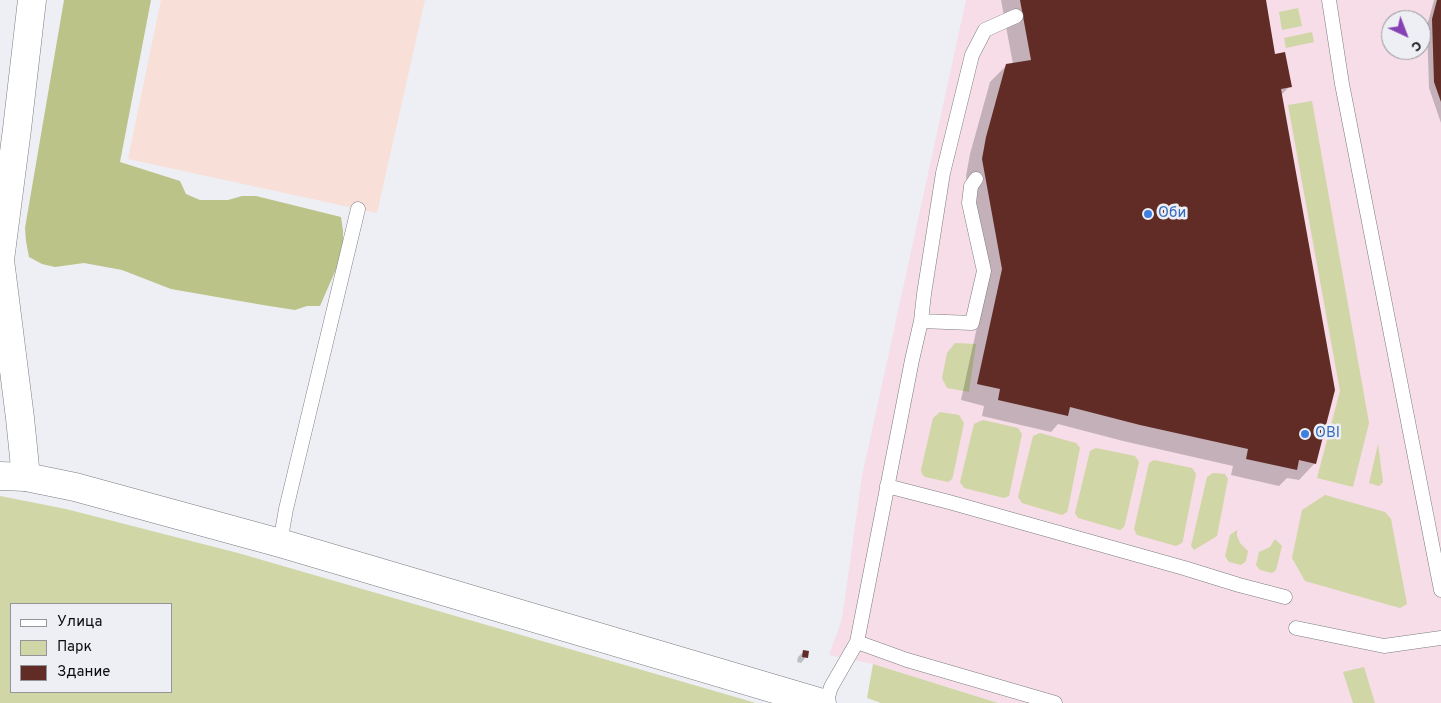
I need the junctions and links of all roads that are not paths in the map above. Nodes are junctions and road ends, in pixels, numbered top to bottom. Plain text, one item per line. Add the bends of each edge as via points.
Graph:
1 (32, 0) edge
2 (1329, 0) edge
3 (1016, 16) dead end
4 (976, 179) dead end
5 (358, 209) dead end
6 (0, 260) edge
7 (922, 320) junction
8 (13, 477) edge
9 (887, 486) junction
10 (280, 543) junction
11 (1441, 586) edge
12 (1285, 597) dead end
13 (1296, 628) dead end
14 (1441, 638) edge
15 (857, 642) junction
16 (824, 703) edge
17 (1055, 703) edge

1 - 6 street
2 - 11 lane via 1342,84
3 - 7 lane via 985,30 972,55 943,173
4 - 7 lane via 970,186 969,203 984,271 972,323
5 - 10 lane
6 - 8 street via 20,418
7 - 9 lane
8 - 10 street via 75,487
9 - 12 lane
9 - 15 lane
10 - 16 street
13 - 14 lane via 1384,646
15 - 16 lane
15 - 17 lane

